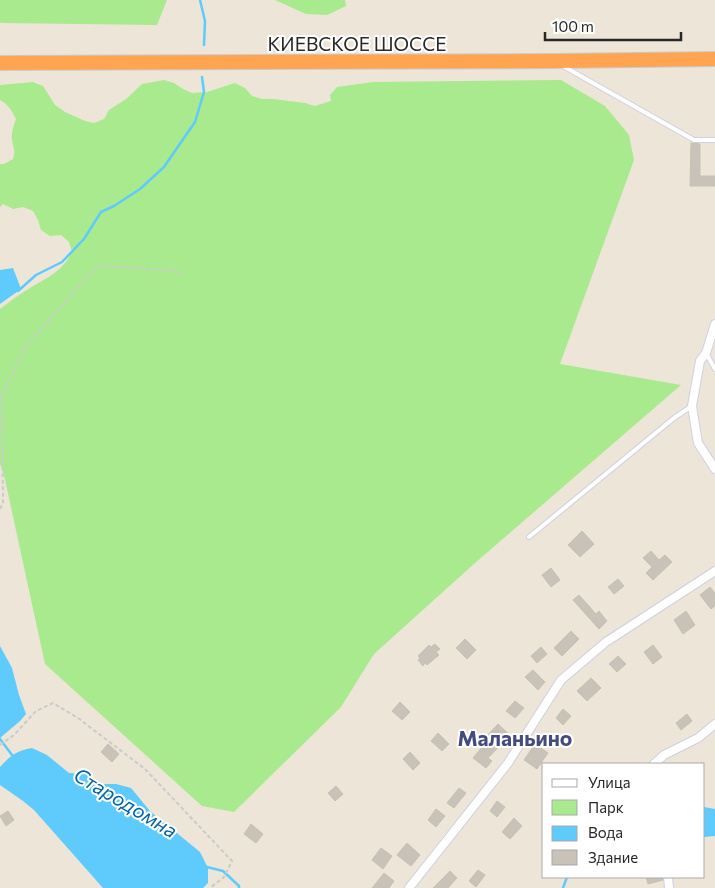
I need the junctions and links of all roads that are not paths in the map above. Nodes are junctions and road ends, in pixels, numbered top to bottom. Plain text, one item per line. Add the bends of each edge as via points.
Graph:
1 (715, 59) edge
2 (554, 61) junction
3 (0, 62) edge
4 (715, 140) edge
5 (715, 324) edge
6 (706, 353) junction
7 (713, 360) edge
8 (715, 370) edge
9 (692, 406) junction
10 (715, 469) edge
11 (529, 537) dead end
12 (715, 571) edge
13 (715, 724) edge
14 (655, 763) edge
15 (410, 888) edge

1 - 2 highway, КИЕВСКОЕ ШОССЕ
2 - 3 highway, КИЕВСКОЕ ШОССЕ
2 - 4 lane via 694,140
5 - 6 street
6 - 7 lane
6 - 9 street via 700,361
7 - 8 lane
9 - 10 street via 698,443
9 - 11 lane
12 - 15 street via 606,642 561,680 508,762
13 - 14 street

